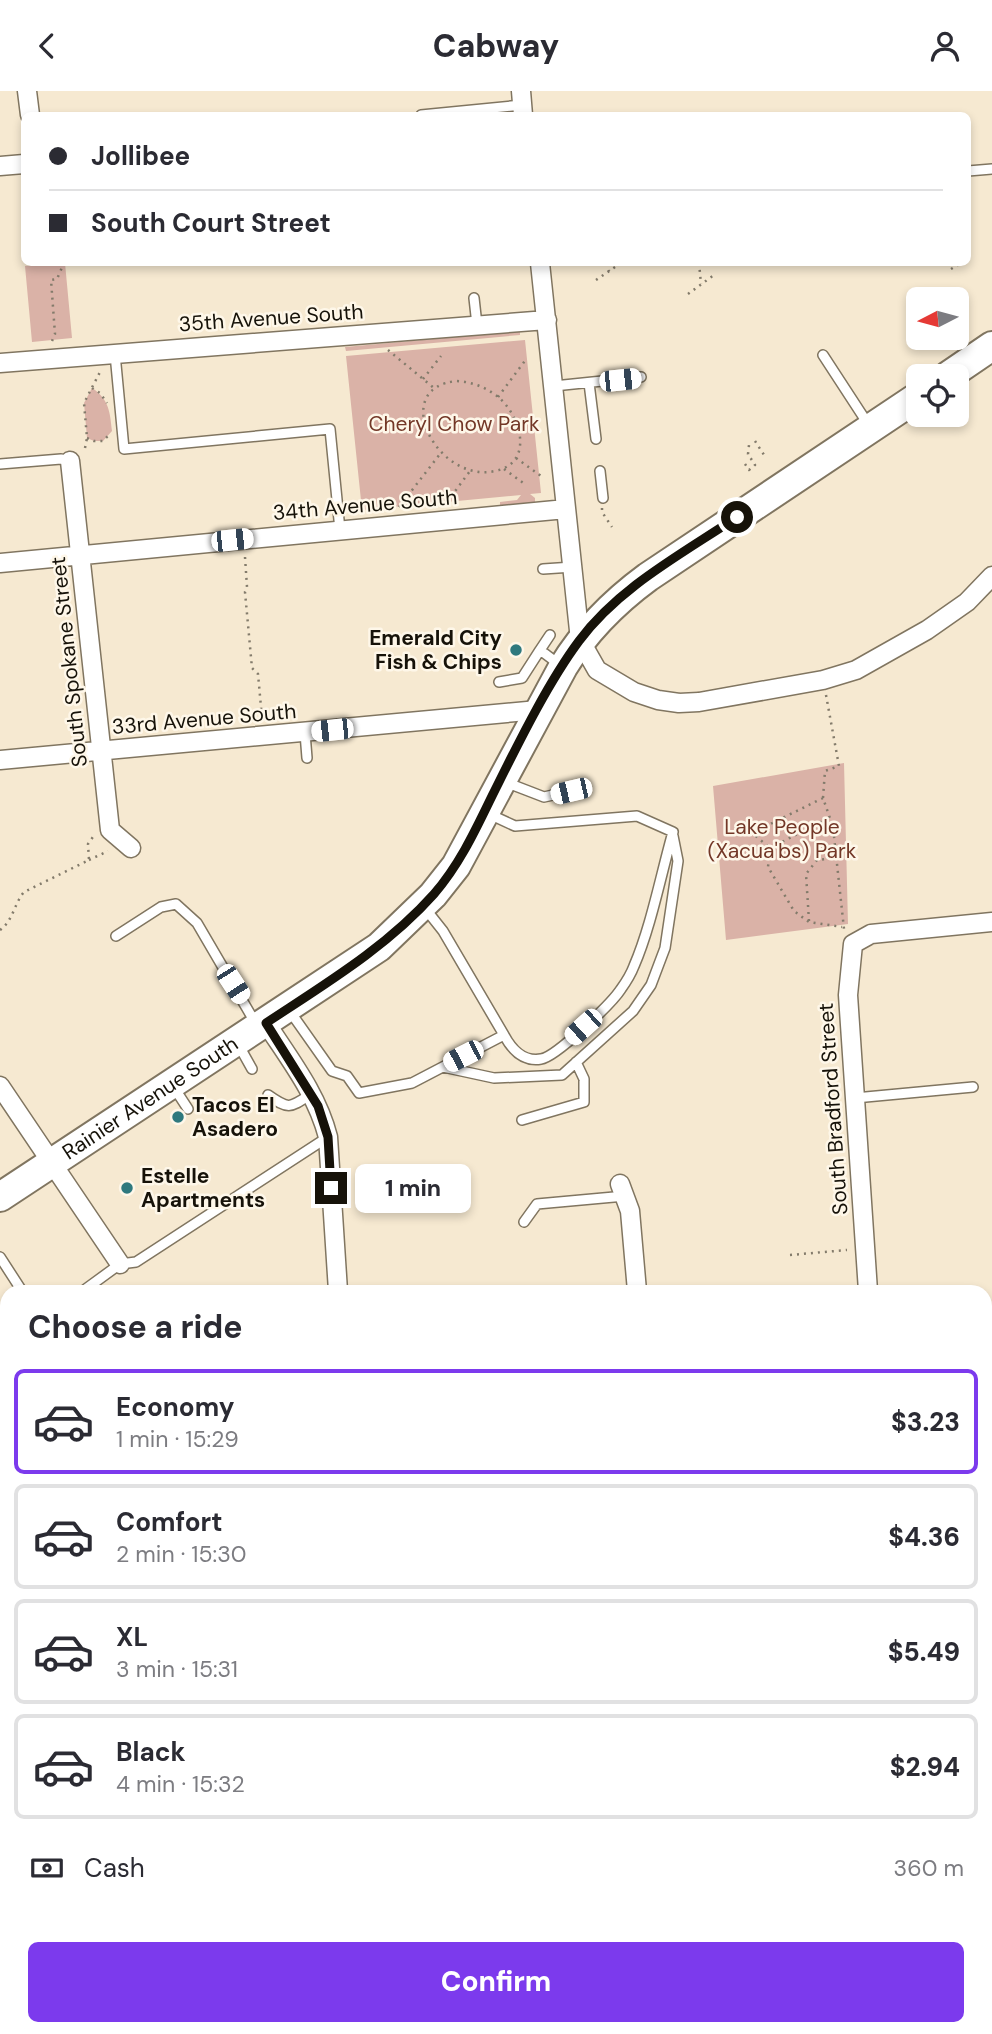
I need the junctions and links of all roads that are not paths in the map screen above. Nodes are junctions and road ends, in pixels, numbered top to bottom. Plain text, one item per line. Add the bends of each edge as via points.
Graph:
1 (27, 91) edge
2 (522, 104) edge
3 (30, 112) edge
4 (449, 112) edge
5 (21, 164) edge
6 (0, 166) edge
7 (992, 169) edge
8 (971, 171) edge
9 (540, 266) edge
10 (474, 298) dead end
11 (547, 320) junction
12 (477, 325) junction
13 (992, 347) edge
14 (115, 353) junction
15 (823, 355) dead end
16 (0, 363) edge
17 (966, 364) edge
18 (641, 377) dead end
19 (589, 383) junction
20 (554, 386) junction
21 (906, 405) edge
22 (871, 428) junction
23 (596, 439) dead end
24 (70, 461) joint
25 (0, 464) edge
26 (600, 471) dead end
27 (603, 498) road end
28 (566, 509) junction
29 (340, 530) junction
30 (80, 555) junction
31 (0, 563) edge
32 (573, 567) junction
33 (543, 569) dead end
34 (992, 576) edge
35 (992, 592) edge
36 (967, 602) junction
37 (550, 635) dead end
38 (580, 640) junction
39 (540, 650) junction
40 (563, 667) junction
41 (499, 682) dead end
42 (537, 710) junction
43 (305, 733) junction
44 (102, 751) junction
45 (307, 758) dead end
46 (0, 760) edge
47 (500, 781) junction
48 (571, 791) dead end
49 (485, 812) junction
50 (673, 832) junction
51 (120, 839) road end
52 (423, 905) junction
53 (992, 922) edge
54 (116, 936) dead end
55 (263, 1026) junction
56 (504, 1035) junction
57 (576, 1062) junction
58 (443, 1067) junction
59 (252, 1069) dead end
60 (172, 1084) junction
61 (0, 1086) edge
62 (973, 1087) dead end
63 (312, 1094) junction
64 (268, 1095) dead end
65 (855, 1098) junction
66 (188, 1109) dead end
67 (522, 1120) dead end
68 (328, 1137) junction
69 (51, 1164) junction
70 (623, 1190) joint
71 (0, 1197) edge
72 (524, 1222) dead end
73 (0, 1257) edge
74 (120, 1264) junction
75 (18, 1285) edge
76 (91, 1285) edge
77 (338, 1285) edge
78 (636, 1285) edge
79 (868, 1285) edge

1 - 3 street
2 - 4 lane
5 - 6 street
7 - 8 lane
9 - 11 street
10 - 12 lane
11 - 12 street, 35th Avenue South
11 - 20 street
12 - 14 street, 35th Avenue South
13 - 17 main road
14 - 16 street, 35th Avenue South
14 - 29 lane via 124,449 330,429
15 - 22 lane
18 - 19 lane
19 - 20 lane
19 - 23 lane
20 - 28 street
21 - 22 main road, Rainier Avenue South
22 - 38 main road, Rainier Avenue South via 648,577 619,599
24 - 25 lane
24 - 30 street, South Spokane Street
26 - 27 lane
28 - 29 street, 34th Avenue South
28 - 32 street
29 - 30 street, 34th Avenue South
30 - 31 street, 34th Avenue South
30 - 44 street, South Spokane Street
32 - 33 lane
32 - 38 street
34 - 36 street
35 - 36 street
36 - 38 street via 856,670 699,702 658,700 634,692 597,670
37 - 39 lane
38 - 40 main road, Rainier Avenue South
39 - 40 lane
39 - 41 lane via 522,678
40 - 42 main road, Rainier Avenue South
42 - 43 street, 33rd Avenue South
42 - 47 main road, Rainier Avenue South
43 - 44 street, 33rd Avenue South
43 - 45 lane
44 - 46 street, 33rd Avenue South
44 - 51 street, South Spokane Street
47 - 48 lane via 544,797
47 - 49 main road, Rainier Avenue South
49 - 50 lane via 515,826 637,816
49 - 52 main road, Rainier Avenue South via 456,866
50 - 56 lane via 634,965 621,990 543,1059 511,1050
50 - 57 lane via 678,861 665,948 651,985 633,1011
52 - 55 main road, Rainier Avenue South
52 - 56 lane
53 - 65 street, South Bradford Street via 871,935 853,944 848,995
54 - 55 lane via 161,907 176,904 197,923
55 - 58 lane via 347,1076 359,1093 412,1083
55 - 59 lane
55 - 60 main road, Rainier Avenue South
55 - 63 street
56 - 58 lane
57 - 58 lane via 562,1075 494,1078
57 - 67 lane via 584,1079 584,1102
60 - 66 lane
60 - 69 main road, Rainier Avenue South
61 - 69 street
62 - 65 lane
63 - 64 lane via 293,1107
63 - 68 street
65 - 79 street, South Bradford Street
68 - 74 lane via 136,1262
68 - 77 street
69 - 71 main road, Rainier Avenue South
69 - 74 street
70 - 72 lane via 537,1204
70 - 78 street via 630,1211
73 - 75 lane
74 - 76 lane

